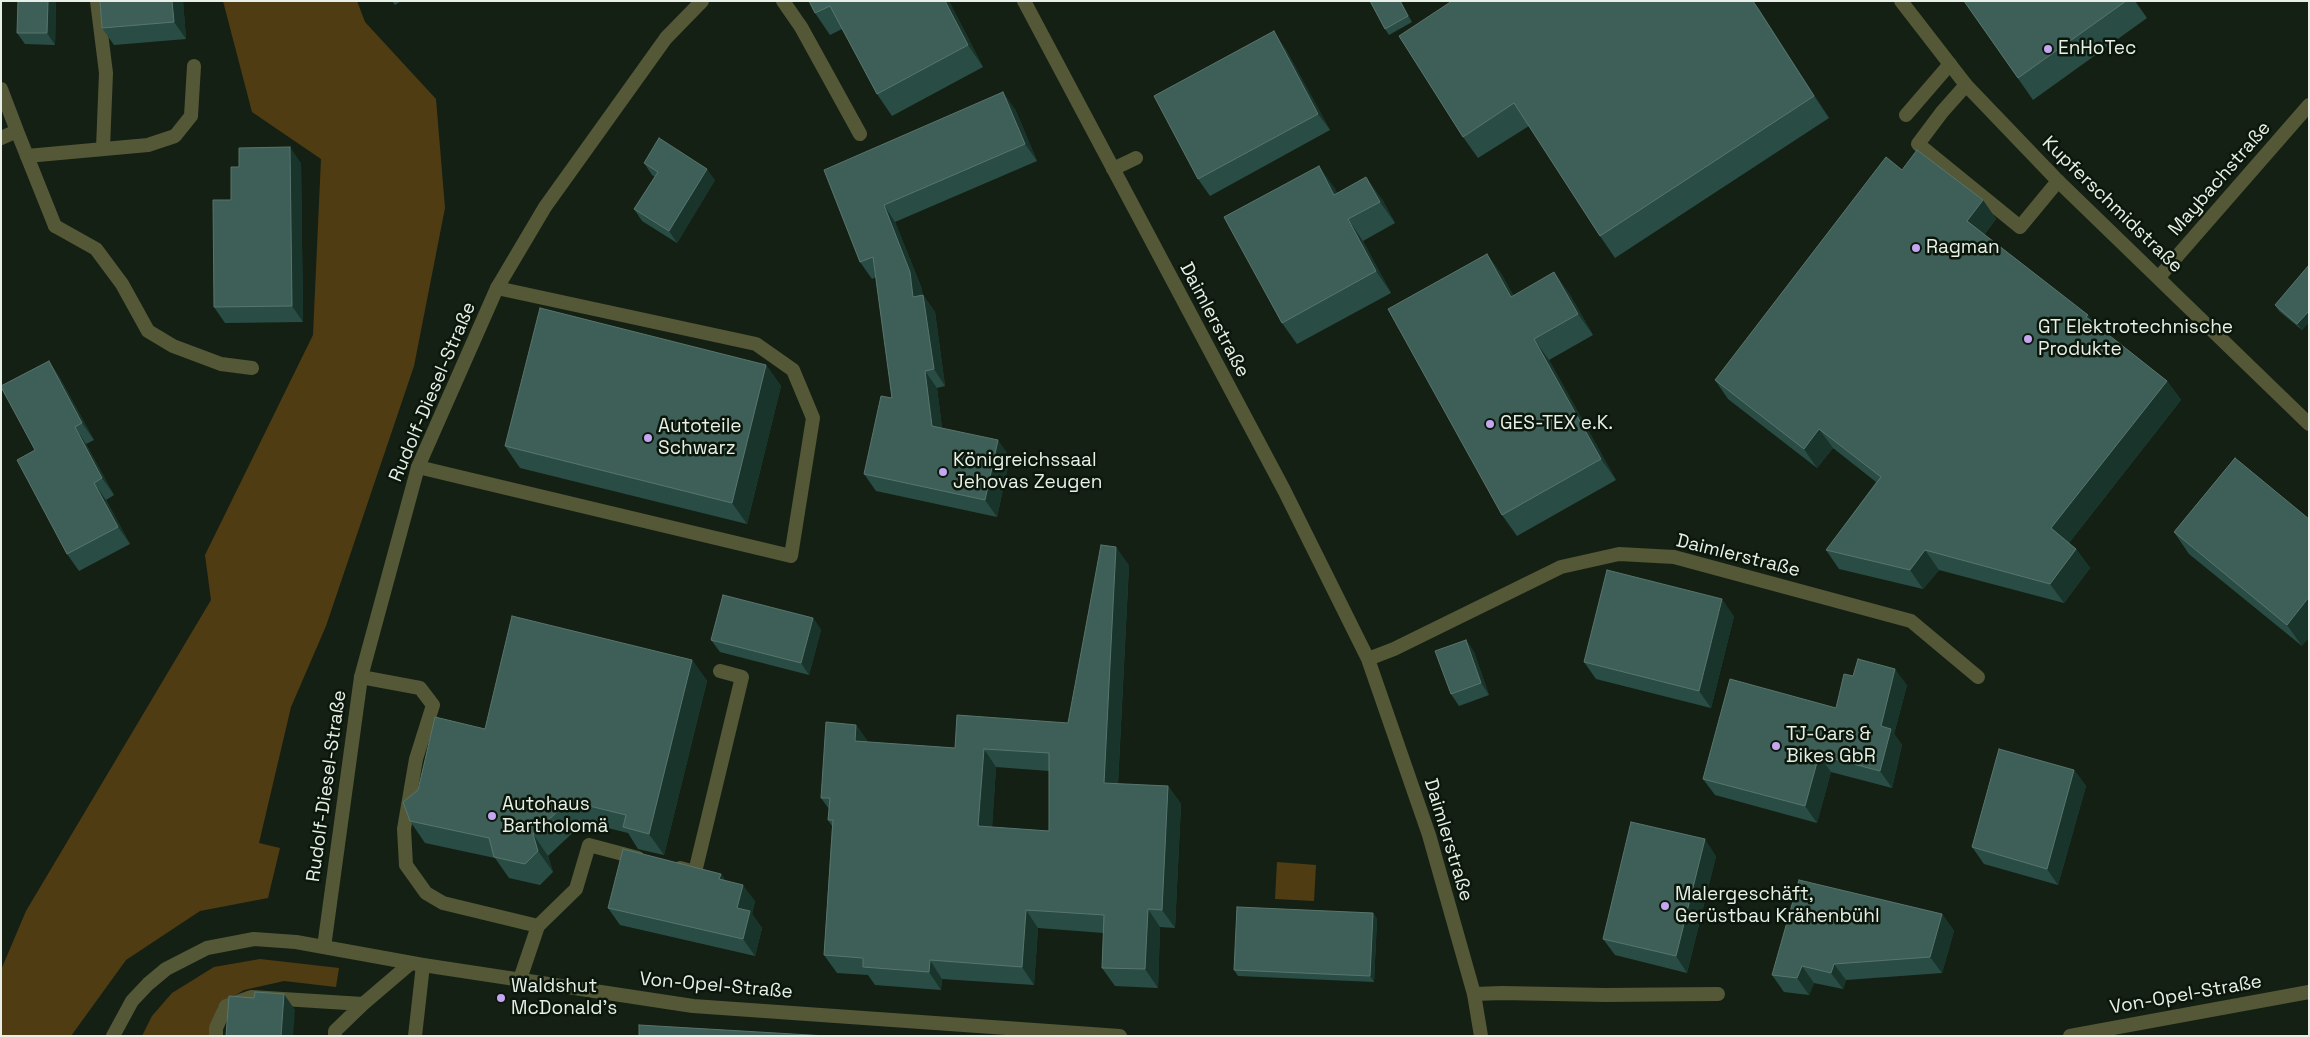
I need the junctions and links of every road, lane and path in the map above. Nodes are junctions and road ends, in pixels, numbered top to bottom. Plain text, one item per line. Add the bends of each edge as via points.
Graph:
1 (97, 1) edge
2 (702, 1) edge
3 (783, 1) edge
4 (1024, 1) edge
5 (1901, 1) edge
6 (1950, 64) junction
7 (194, 66) dead end
8 (1966, 86) junction
9 (1, 89) edge
10 (2309, 105) edge
11 (1906, 115) dead end
12 (17, 131) junction
13 (860, 134) dead end
14 (1, 138) edge
15 (103, 148) junction
16 (27, 156) junction
17 (1136, 158) dead end
18 (1113, 170) junction
19 (2058, 181) junction
20 (2159, 277) junction
21 (497, 288) junction
22 (252, 368) dead end
23 (2309, 424) edge
24 (418, 467) junction
25 (1368, 659) junction
26 (720, 671) dead end
27 (361, 677) junction
28 (1978, 677) dead end
29 (538, 926) junction
30 (324, 947) junction
31 (417, 964) junction
32 (520, 980) junction
33 (2309, 992) edge
34 (1474, 994) junction
35 (1718, 994) dead end
36 (363, 1004) junction
37 (113, 1036) edge
38 (216, 1036) edge
39 (335, 1036) edge
40 (414, 1036) edge
41 (1120, 1036) edge
42 (1481, 1036) edge
43 (2070, 1036) edge

1 - 15 street via 106,73
2 - 21 street, Rudolf-Diesel-Straße via 666,38 562,183
3 - 13 street via 801,27
4 - 18 street, Daimlerstraße
5 - 6 street, Kupferschmidstraße
6 - 8 street, Kupferschmidstraße
6 - 11 street
7 - 15 street via 191,116 175,136 148,145
8 - 19 street, Kupferschmidstraße
8 - 19 street via 1918,144 2020,227
9 - 12 street
10 - 20 street, Maybachstraße
12 - 14 street
12 - 16 street
15 - 16 street
16 - 22 street via 55,226 96,249 122,284 148,331 173,346 221,364
17 - 18 street
18 - 25 street, Daimlerstraße via 1284,490
19 - 20 street, Kupferschmidstraße
20 - 23 street, Kupferschmidstraße
21 - 24 street, Rudolf-Diesel-Straße
21 - 24 street via 756,344 793,370 813,418 791,556
24 - 27 street, Rudolf-Diesel-Straße
25 - 28 street, Daimlerstraße via 1561,567 1619,554 1674,557 1911,621
25 - 34 street, Daimlerstraße via 1430,835
26 - 29 street via 742,677 695,872 589,845 576,889
27 - 29 street via 420,688 433,705 416,759 404,829 406,865 426,893 443,903
27 - 30 street, Rudolf-Diesel-Straße
29 - 32 street
30 - 31 street, Von-Opel-Straße
30 - 37 street, Von-Opel-Straße via 254,939 207,948 166,969 148,984 132,1001
31 - 32 street, Von-Opel-Straße
31 - 36 street
31 - 40 street
32 - 41 street, Von-Opel-Straße via 693,1006
33 - 43 street, Von-Opel-Straße
34 - 35 street
34 - 42 street, Daimlerstraße
36 - 38 street via 251,997 226,1006 216,1028
36 - 39 street via 335,1031

